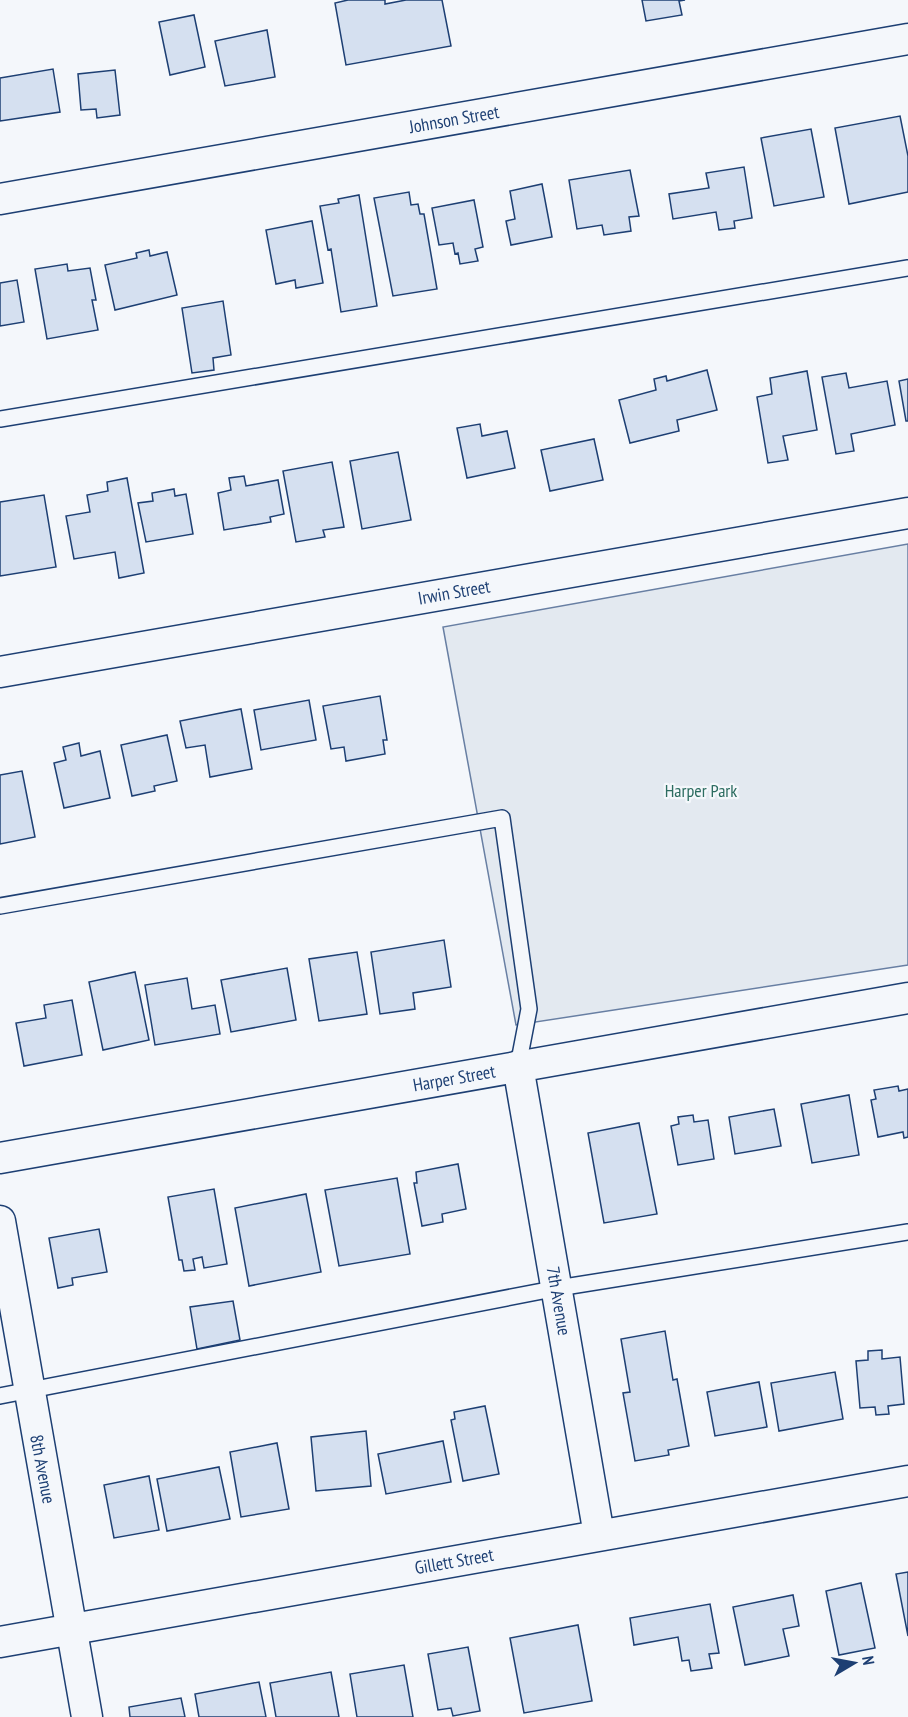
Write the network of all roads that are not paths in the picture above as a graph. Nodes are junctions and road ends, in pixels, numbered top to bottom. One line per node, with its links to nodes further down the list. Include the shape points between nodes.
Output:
1 (908, 39): 2 (street, Johnson Street)
2 (0, 199)
3 (908, 268): 4 (lane)
4 (0, 419)
5 (908, 513): 6 (street, Irwin Street)
6 (0, 672)
7 (0, 906): 9 (lane, via 502,818 529,1009)
8 (908, 998): 9 (street, Harper Street)
9 (518, 1066): 10 (street, Harper Street); 13 (street, 7th Avenue)
10 (0, 1158)
11 (0, 1221): 14 (street, 8th Avenue)
12 (908, 1232): 13 (lane)
13 (558, 1288): 14 (lane); 16 (street, 7th Avenue)
14 (14, 1394): 17 (street, 8th Avenue)
15 (908, 1481): 16 (street, Gillett Street)
16 (599, 1535): 17 (street, Gillett Street)
17 (73, 1629): 18 (street, Gillett Street); 19 (street, 8th Avenue)
18 (0, 1642)
19 (87, 1717)

